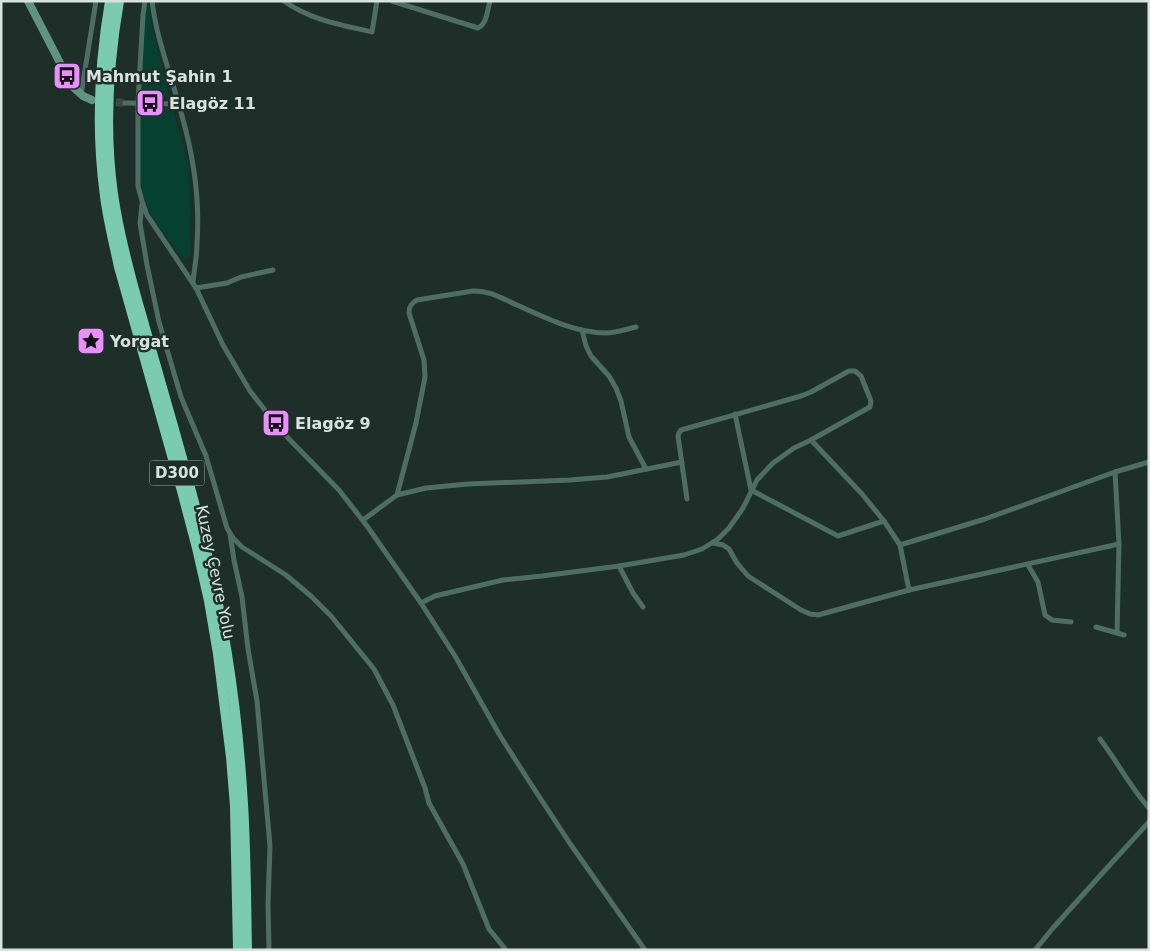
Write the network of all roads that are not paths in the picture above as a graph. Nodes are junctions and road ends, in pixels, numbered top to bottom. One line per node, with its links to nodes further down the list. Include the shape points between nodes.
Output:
1 (28, 1): 12 (street, via 70,82)
2 (96, 1): 12 (street)
3 (110, 1): 49 (highway, Kuzey Çevre Yolu / D300, via 100,92 105,196 119,267 185,500 210,610 231,757)
4 (119, 1): 50 (highway, Kuzey Çevre Yolu / D300, via 108,102 113,195 128,266 191,489 217,600 233,697 243,796)
5 (145, 1): 15 (street)
6 (152, 1): 16 (street, via 161,49)
7 (284, 1): 8 (street, via 322,20 372,32)
8 (378, 1)
9 (392, 1): 11 (street)
10 (490, 1): 11 (street, via 484,24 478,28)
11 (406, 3)
12 (81, 95): 13 (street)
13 (92, 100)
14 (125, 103): 15 (street)
15 (138, 103): 16 (street); 17 (street, via 138,186)
16 (179, 104): 19 (street, via 194,168 197,201)
17 (142, 201): 19 (street, via 151,221); 33 (street, via 140,223 146,266 159,322 181,397 206,456)
18 (273, 270): 19 (street, via 227,283)
19 (194, 285): 31 (street, via 223,345 255,397)
20 (636, 328): 21 (street, via 606,334)
21 (582, 330): 26 (street, via 591,356 616,388 631,441); 29 (street, via 482,291 414,301 409,313 424,360 425,377)
22 (735, 414): 23 (street, via 811,392 849,371 858,372 870,399 870,407); 24 (street, via 681,430 678,436); 28 (street)
23 (811, 440): 28 (street, via 773,463); 32 (street)
24 (682, 462): 26 (street); 30 (street)
25 (1149, 462): 27 (street)
26 (646, 469): 29 (street, via 607,477 426,488)
27 (1115, 472): 35 (street); 36 (street, via 985,519)
28 (751, 490): 32 (street, via 838,536); 34 (street, via 738,516)
29 (397, 495): 31 (street)
30 (687, 499)
31 (363, 520): 40 (street)
32 (884, 521): 36 (street)
33 (230, 533): 51 (street, via 257,701 270,846); 52 (street, via 248,552 277,568 312,597 374,669 392,705 429,803 458,854 489,929)
34 (713, 543): 38 (street, via 691,554); 39 (street, via 729,549 748,576 810,614 822,614)
35 (1119, 544): 37 (street); 44 (street)
36 (900, 545): 39 (street)
37 (1028, 564): 39 (street); 42 (street, via 1038,582 1045,615 1052,620)
38 (619, 566): 40 (street, via 503,580 435,596); 41 (street)
39 (909, 590)
40 (421, 603): 53 (street, via 499,734)
41 (643, 607)
42 (1072, 622)
43 (1096, 627): 44 (street)
44 (1117, 633): 45 (street)
45 (1124, 635)
46 (1100, 738): 47 (street)
47 (1149, 808)
48 (1149, 822): 54 (street)
49 (238, 950)
50 (246, 950)
51 (269, 950)
52 (506, 950)
53 (645, 950)
54 (1035, 950)

